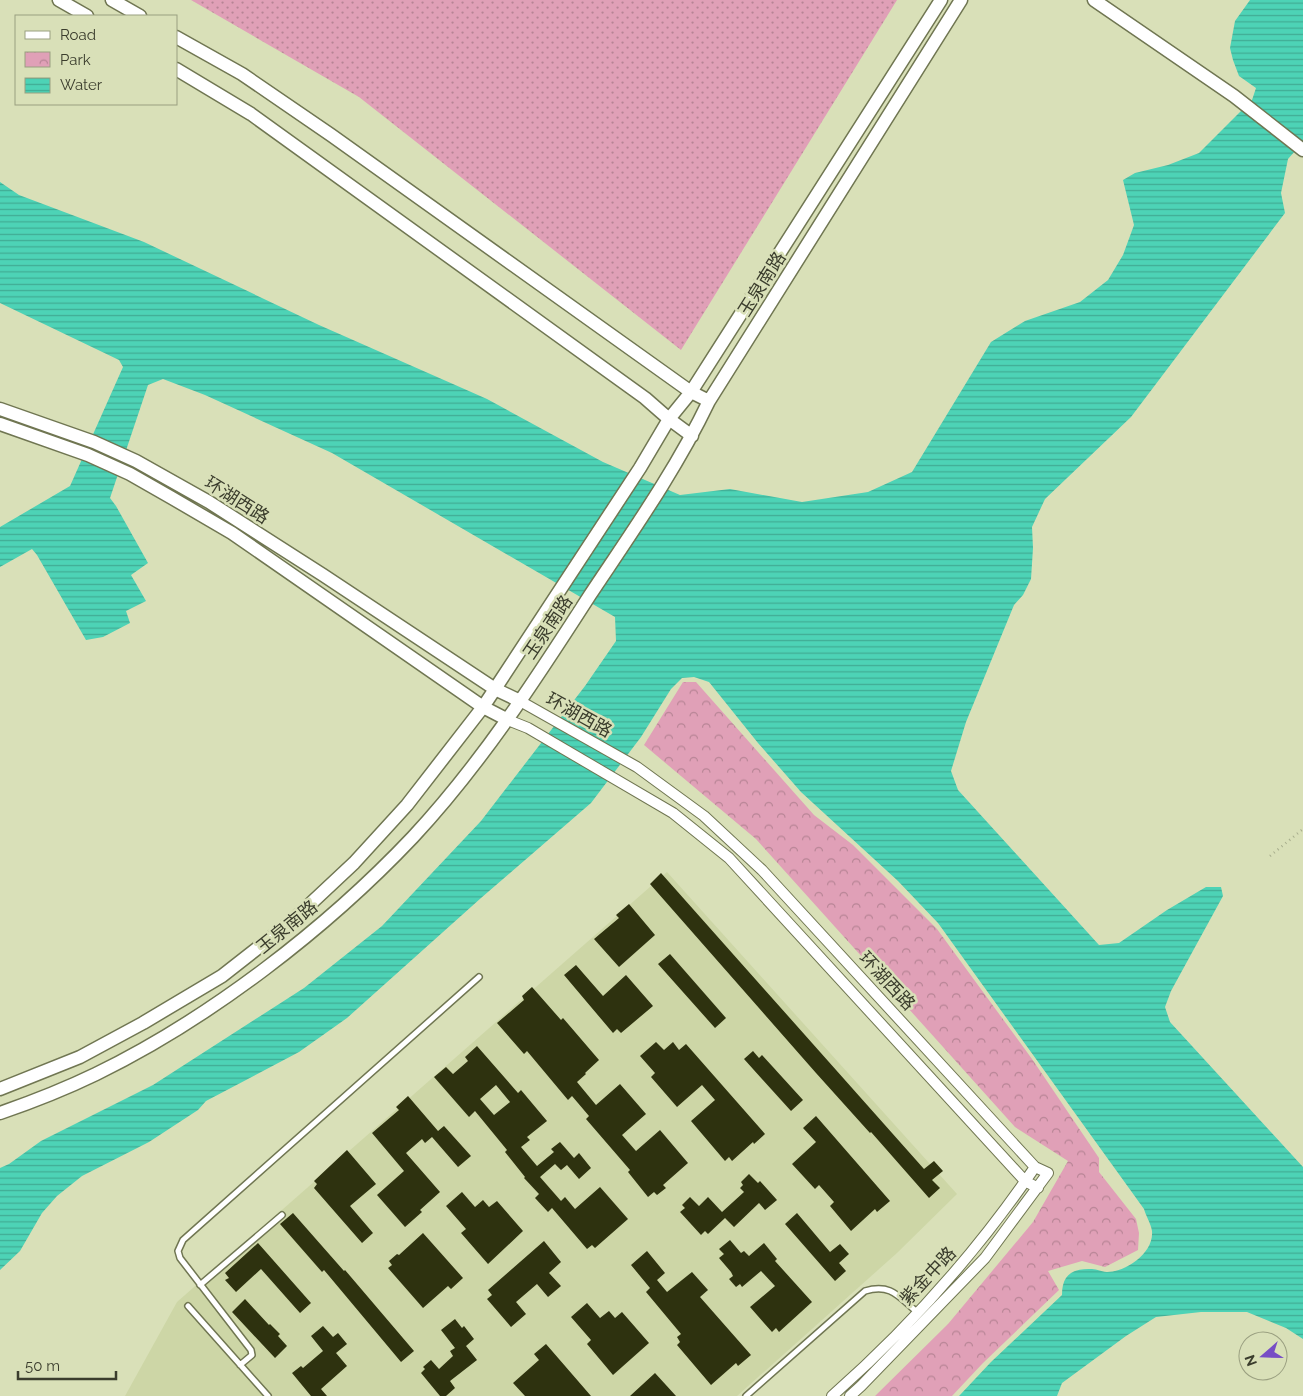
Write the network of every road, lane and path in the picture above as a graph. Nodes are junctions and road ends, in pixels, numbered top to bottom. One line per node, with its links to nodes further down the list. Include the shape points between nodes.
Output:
1 (59, 0): 6 (street)
2 (112, 0): 7 (street)
3 (941, 0): 11 (street, 玉泉南路)
4 (961, 0): 12 (street, 玉泉南路)
5 (1094, 0): 10 (street, via 1234,96)
6 (85, 15)
7 (138, 15)
8 (178, 38): 11 (street, via 242,74 324,130)
9 (178, 70): 14 (street, via 251,114 645,398)
10 (1303, 150)
11 (691, 392): 12 (street); 14 (street, 玉泉南路)
12 (709, 401): 16 (street, 玉泉南路)
13 (0, 408): 17 (street, 环湖西路, via 136,461 217,507 323,574)
14 (669, 420): 16 (street); 17 (street, 玉泉南路)
15 (0, 424): 19 (street, 环湖西路, via 88,455 130,474 232,533)
16 (692, 436): 18 (street, 玉泉南路)
17 (495, 689): 18 (street, 环湖西路); 19 (street, 玉泉南路)
18 (520, 701): 20 (street, 玉泉南路); 26 (street, 环湖西路, via 638,767 704,816 762,870)
19 (483, 707): 20 (street, 环湖西路); 24 (street, 玉泉南路, via 407,804 354,863 292,922 222,976 143,1023 80,1057)
20 (508, 720): 25 (street, 玉泉南路, via 413,836 305,937 227,996 158,1040 96,1074); 28 (street, 环湖西路, via 528,728 673,813 729,858)
21 (1303, 829): 22 (path)
22 (1270, 856)
23 (479, 978): 31 (lane, via 183,1240 178,1252 180,1258)
24 (0, 1089)
25 (0, 1114)
26 (1035, 1167): 27 (street, 环湖西路); 28 (street, 紫金中路)
27 (1048, 1173): 29 (street, 紫金中路)
28 (1025, 1181): 29 (street, 环湖西路); 33 (street, 紫金中路, via 979,1245)
29 (1038, 1188): 38 (street, 紫金中路, via 985,1258)
30 (282, 1215): 31 (lane)
31 (200, 1284): 34 (lane, via 251,1350 252,1355)
32 (188, 1306): 34 (lane)
33 (917, 1312): 36 (lane, via 889,1289 876,1287 865,1291); 37 (street, 紫金中路)
34 (240, 1365): 35 (lane)
35 (268, 1396)
36 (746, 1396)
37 (832, 1396)
38 (850, 1396)

